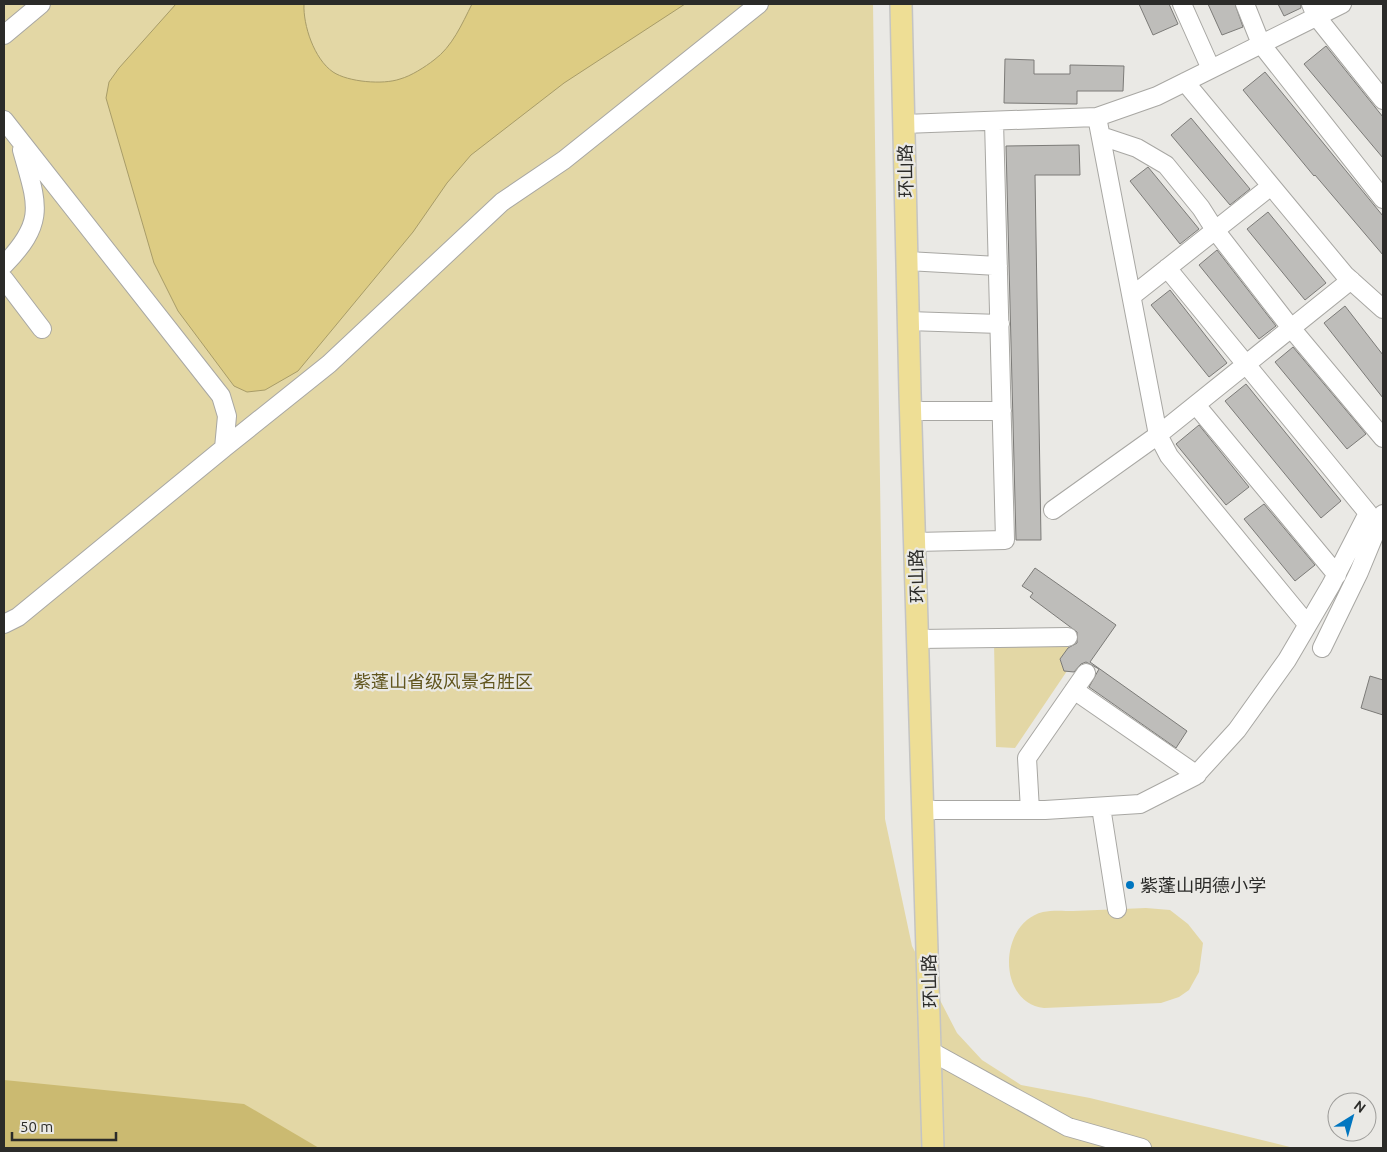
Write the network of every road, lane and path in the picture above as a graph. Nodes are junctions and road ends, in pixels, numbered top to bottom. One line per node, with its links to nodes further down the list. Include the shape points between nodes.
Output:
1 (41, 4): 8 (street)
2 (759, 4): 40 (street, via 564,160 502,202 329,364)
3 (901, 4): 16 (main road, 环山路)
4 (1182, 4): 10 (street)
5 (1245, 4): 9 (street)
6 (1342, 4): 7 (street)
7 (1314, 10): 9 (street); 12 (street)
8 (4, 35)
9 (1261, 44): 10 (street); 20 (street)
10 (1211, 69): 11 (street)
11 (1185, 82): 13 (street, via 1157,96); 19 (street)
12 (1383, 100)
13 (1097, 117): 15 (street); 17 (street)
14 (4, 120): 18 (street)
15 (994, 121): 16 (street); 24 (street)
16 (904, 124): 22 (main road, 环山路)
17 (1101, 136): 21 (street, via 1137,148 1166,166); 28 (street)
18 (19, 140): 23 (street, via 36,208 25,242); 40 (street, via 222,396 227,416)
19 (1271, 186): 21 (street); 27 (street)
20 (1383, 199)
21 (1215, 230): 25 (street); 32 (street)
22 (907, 261): 24 (street); 30 (main road, 环山路)
23 (4, 265)
24 (998, 266): 31 (street)
25 (1167, 268): 28 (street); 34 (street)
26 (4, 279): 33 (street)
27 (1351, 280): 29 (street); 32 (street)
28 (1132, 296): 38 (street)
29 (1383, 309)
30 (908, 321): 31 (street); 36 (main road, 环山路)
31 (1000, 324): 37 (street)
32 (1291, 328): 34 (street); 39 (street)
33 (42, 329)
34 (1245, 365): 35 (street); 44 (street, via 1368,513)
35 (1196, 404): 38 (street); 44 (street)
36 (910, 411): 37 (street); 43 (main road, 环山路)
37 (1002, 411): 43 (street, via 1005,540)
38 (1158, 435): 41 (street); 46 (street, via 1169,456)
39 (1383, 438)
40 (224, 448): 45 (street, via 18,617)
41 (1053, 510)
42 (1383, 514): 49 (street)
43 (915, 542): 48 (main road, 环山路)
44 (1336, 575): 46 (street)
45 (4, 624)
46 (1307, 624): 52 (street, via 1237,730)
47 (1068, 637): 48 (street)
48 (918, 639): 54 (main road, 环山路)
49 (1322, 648)
50 (1086, 673): 51 (street)
51 (1074, 690): 52 (street); 55 (street, via 1027,758)
52 (1197, 775): 53 (street, via 1140,804)
53 (1101, 806): 55 (street); 56 (street)
54 (924, 810): 55 (street); 57 (main road, 环山路)
55 (1030, 810)
56 (1117, 909)
57 (932, 1052): 58 (main road, 环山路); 59 (street, via 1068,1127)
58 (933, 1148)
59 (1142, 1148)

